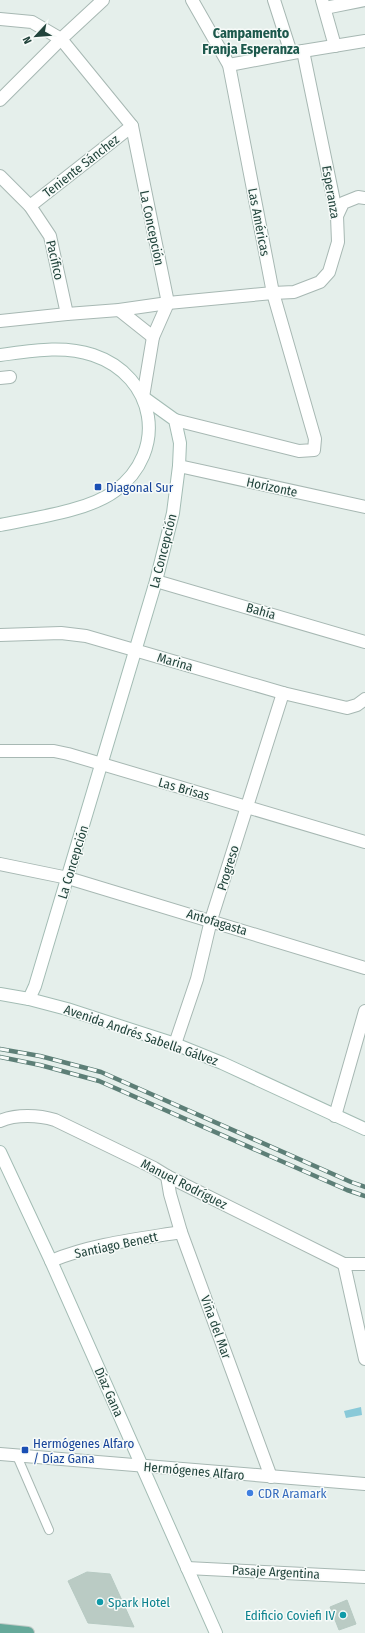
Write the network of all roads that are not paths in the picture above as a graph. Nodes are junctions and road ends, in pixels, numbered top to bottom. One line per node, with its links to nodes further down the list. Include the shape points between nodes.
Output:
1 (103, 0): 7 (street)
2 (192, 0): 11 (street, Las Américas)
3 (274, 0): 10 (street, Esperanza)
4 (365, 0): 5 (street)
5 (323, 4): 9 (street)
6 (0, 19): 7 (street, La Concepción, via 32,22)
7 (60, 39): 12 (street); 13 (street, La Concepción)
8 (365, 41): 9 (street)
9 (336, 46): 10 (street)
10 (297, 52): 11 (street); 17 (street, Esperanza)
11 (229, 65): 18 (street, Las Américas)
12 (0, 100)
13 (132, 126): 16 (street, Teniente Sánchez); 19 (street, La Concepción)
14 (0, 176): 16 (street, Pacífico)
15 (365, 198): 17 (street, via 358,197 343,203)
16 (30, 206): 21 (street, Pacífico, via 50,236)
17 (337, 216): 18 (street, Esperanza, via 338,242 329,272 320,282 294,292)
18 (273, 293): 19 (street, Esperanza); 26 (street, Las Américas, via 315,439 314,450 299,451)
19 (168, 303): 20 (street, Esperanza); 23 (street)
20 (119, 310): 21 (street, Esperanza); 23 (street)
21 (67, 314): 22 (street, Esperanza)
22 (0, 321)
23 (153, 337): 25 (street)
24 (0, 355): 25 (street, via 58,349 88,353 111,362 126,373)
25 (143, 397): 26 (street); 29 (street, via 149,434 146,448 132,474 119,488 92,503)
26 (175, 420): 27 (street, La Concepción, via 180,443)
27 (179, 466): 28 (street, Horizonte); 30 (street, La Concepción, via 173,513)
28 (365, 507)
29 (0, 526)
30 (156, 581): 32 (street, Bahía); 33 (street, La Concepción)
31 (0, 635): 33 (street, Marina, via 73,634)
32 (365, 642)
33 (136, 650): 34 (street, Marina); 37 (street, La Concepción)
34 (283, 693): 35 (street, Marina, via 347,708); 38 (street, Progreso)
35 (365, 699)
36 (0, 751): 37 (street, Las Brisas, via 54,751)
37 (102, 764): 38 (street, Las Brisas); 41 (street, La Concepción)
38 (246, 807): 39 (street, Las Brisas); 42 (street, Progreso)
39 (365, 842)
40 (0, 864): 41 (street, Antofagasta)
41 (68, 878): 42 (street, Antofagasta); 45 (street, La Concepción)
42 (211, 920): 43 (street, Antofagasta); 47 (street, Progreso, via 197,979)
43 (365, 968)
44 (1, 997): 45 (street, Avenida Andrés Sabella Gálvez)
45 (29, 999): 47 (street, Avenida Andrés Sabella Gálvez)
46 (365, 1011): 48 (street)
47 (175, 1044): 48 (street, Avenida Andrés Sabella Gálvez)
48 (335, 1116): 50 (street, Avenida Andrés Sabella Gálvez)
49 (0, 1121): 52 (street, Manuel Rodríguez, via 7,1118 42,1116 55,1120)
50 (365, 1129)
51 (0, 1152): 54 (street, Díaz Gana)
52 (167, 1176): 53 (street, Viña del Mar); 55 (street, Manuel Rodríguez)
53 (182, 1232): 54 (street, Santiago Benett, via 90,1248); 61 (street, Viña del Mar)
54 (51, 1261): 60 (street, Díaz Gana)
55 (344, 1264): 56 (street, Manuel Rodríguez); 57 (street)
56 (365, 1264)
57 (365, 1359)
58 (0, 1454): 59 (street, Hermógenes Alfaro)
59 (17, 1456): 60 (street, Hermógenes Alfaro); 63 (lane)
60 (142, 1467): 61 (street, Hermógenes Alfaro); 64 (street, Díaz Gana)
61 (271, 1477): 62 (street, Hermógenes Alfaro)
62 (365, 1484)
63 (49, 1530)
64 (187, 1568): 65 (street, Pasaje Argentina); 68 (street, Díaz Gana)
65 (365, 1577)
66 (0, 1630): 67 (main road)
67 (28, 1633)
68 (216, 1633)

